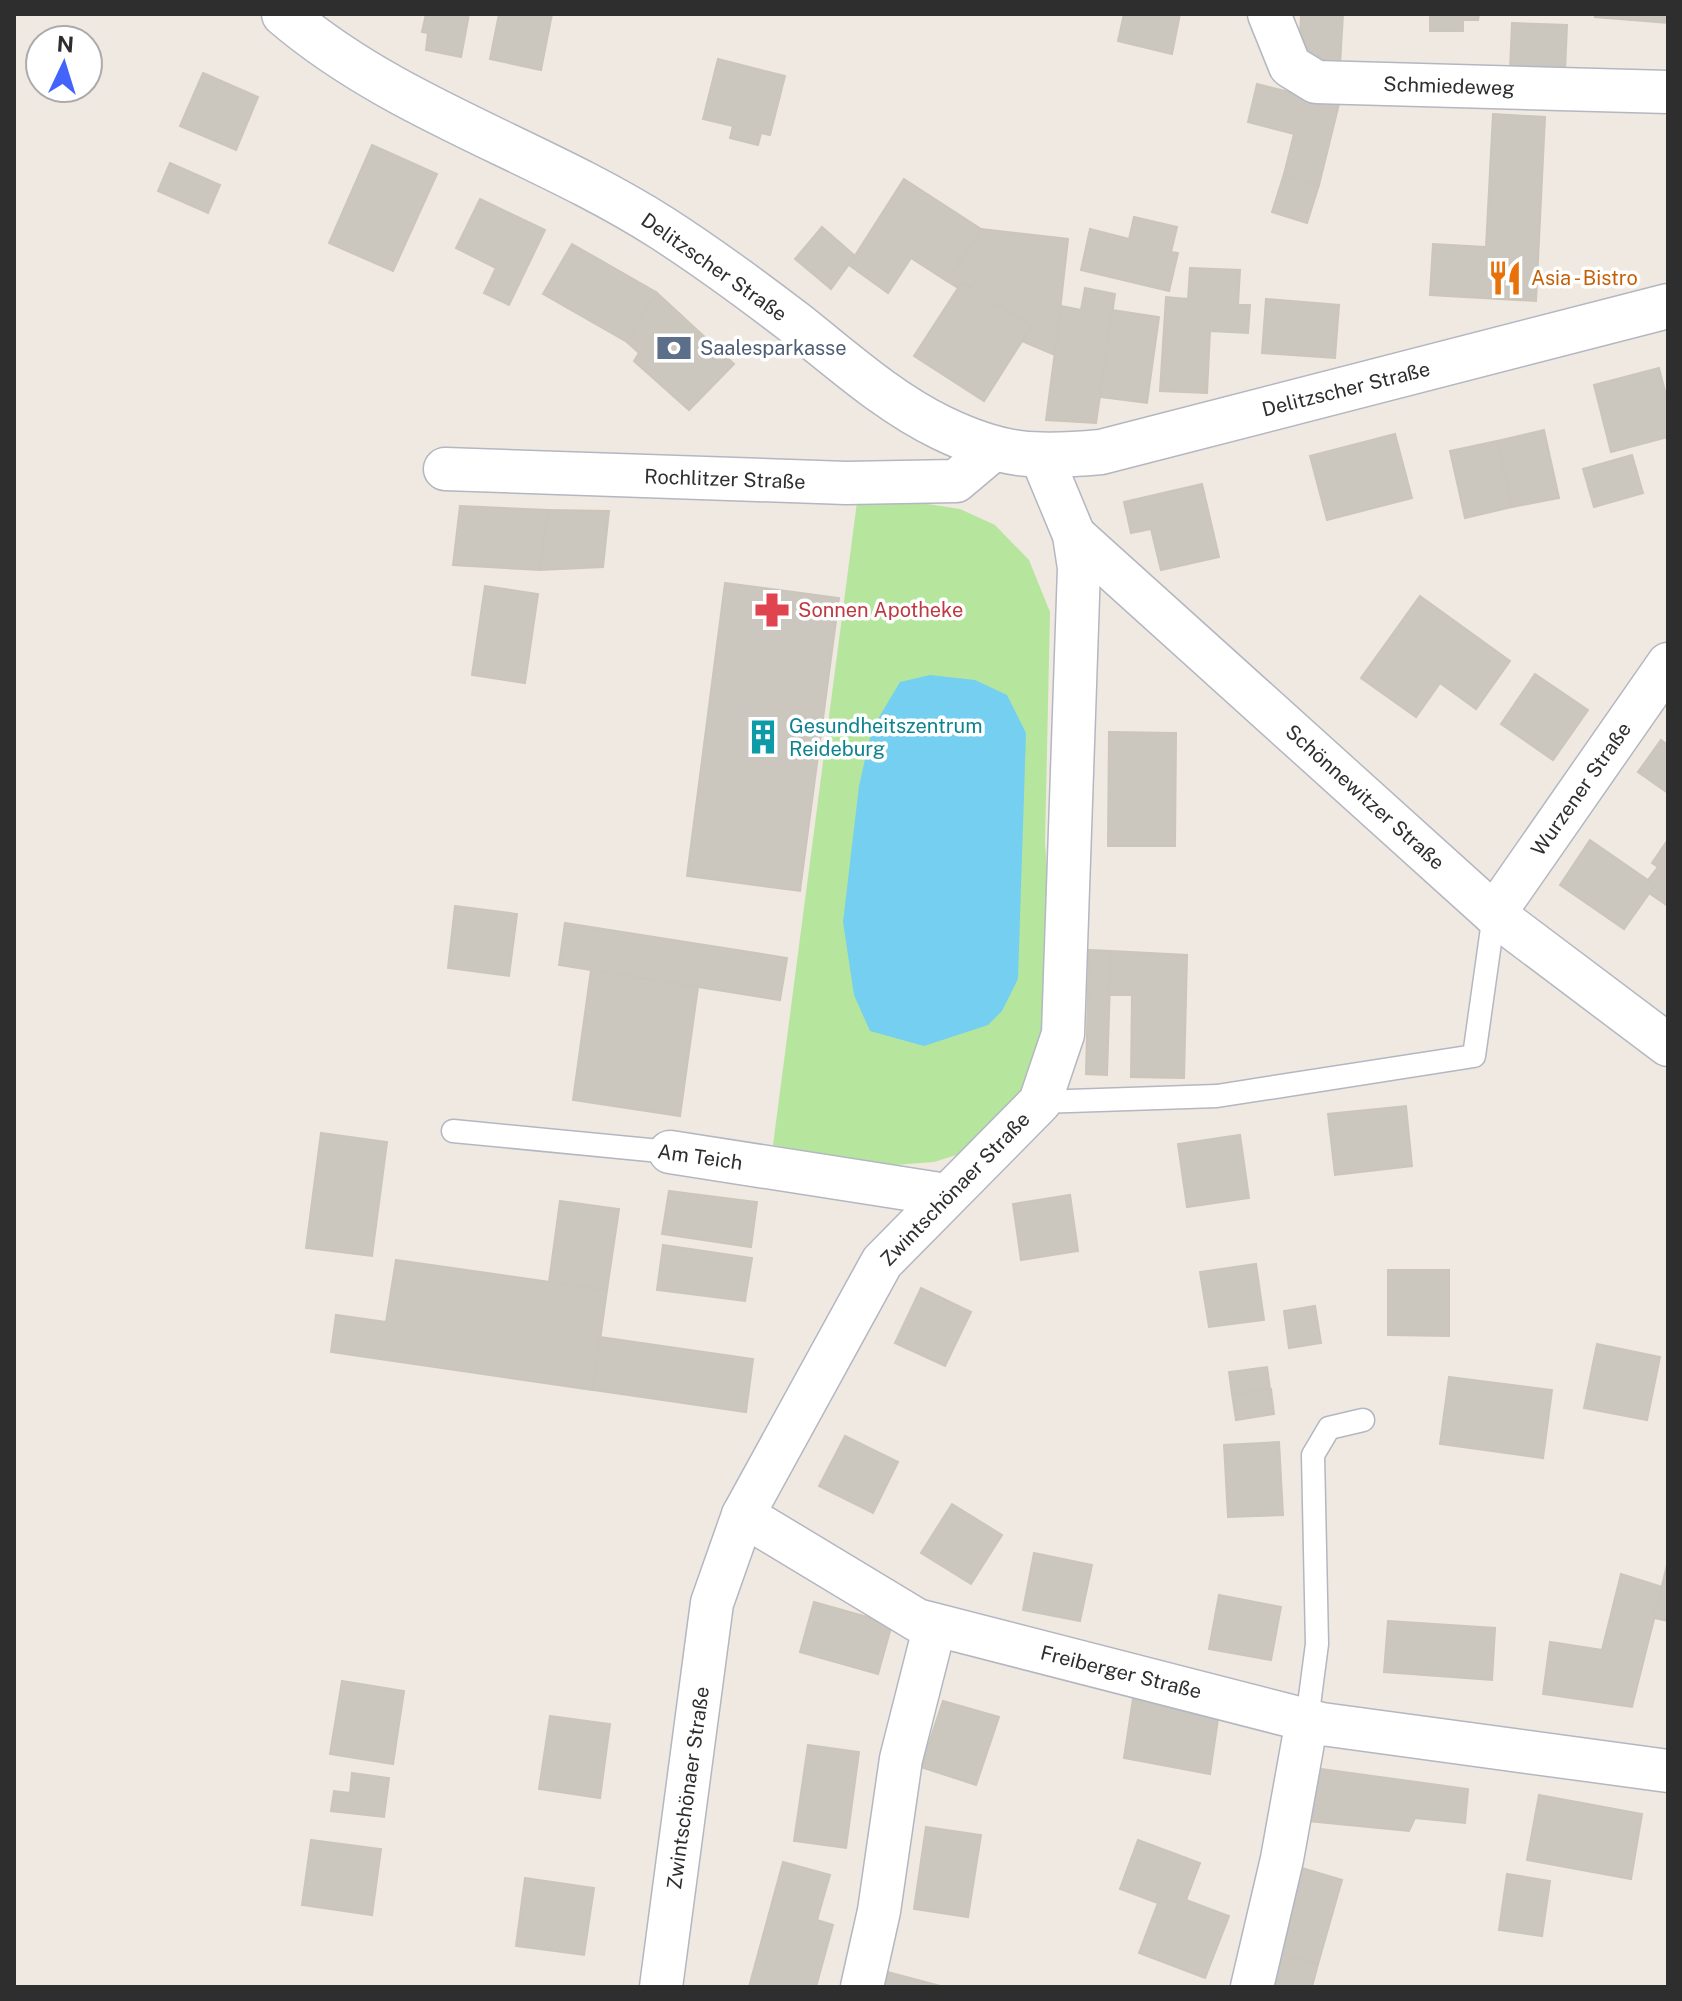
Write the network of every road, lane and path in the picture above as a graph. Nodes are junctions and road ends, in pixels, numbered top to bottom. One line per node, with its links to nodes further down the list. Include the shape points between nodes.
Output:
1 (284, 14): 5 (main road, Delitzscher Straße, via 320,45 360,68 662,228 879,390 941,428)
2 (1269, 14): 3 (street, Schmiedeweg, via 1290,66 1316,82)
3 (1668, 92)
4 (1668, 306): 6 (main road, Delitzscher Straße, via 1101,452)
5 (994, 449): 6 (main road, Delitzscher Straße); 7 (street, Rochlitzer Straße, via 956,481 846,483)
6 (1042, 458): 8 (street, Zwintschönaer Straße)
7 (445, 469)
8 (1074, 535): 10 (street, Schönnewitzer Straße); 12 (street, Zwintschönaer Straße, via 1079,568 1063,1034)
9 (1668, 664): 10 (street, Wurzener Straße)
10 (1494, 914): 11 (street, Schönnewitzer Straße); 12 (lane, via 1474,1056 1217,1096)
11 (1668, 1045)
12 (1040, 1102): 15 (street, Zwintschönaer Straße)
13 (453, 1131): 14 (lane, Am Teich)
14 (670, 1152): 15 (street, Am Teich)
15 (946, 1195): 17 (street, Zwintschönaer Straße, via 882,1262)
16 (1363, 1420): 19 (lane, via 1329,1428 1313,1455 1317,1644)
17 (743, 1515): 18 (street, Freiberger Straße, via 917,1620); 21 (street, Zwintschönaer Straße, via 712,1603)
18 (935, 1625): 19 (street, Freiberger Straße); 22 (street, via 901,1759)
19 (1307, 1720): 20 (street, Freiberger Straße); 23 (street)
20 (1668, 1771)
21 (661, 1987)
22 (862, 1987)
23 (1252, 1987)

